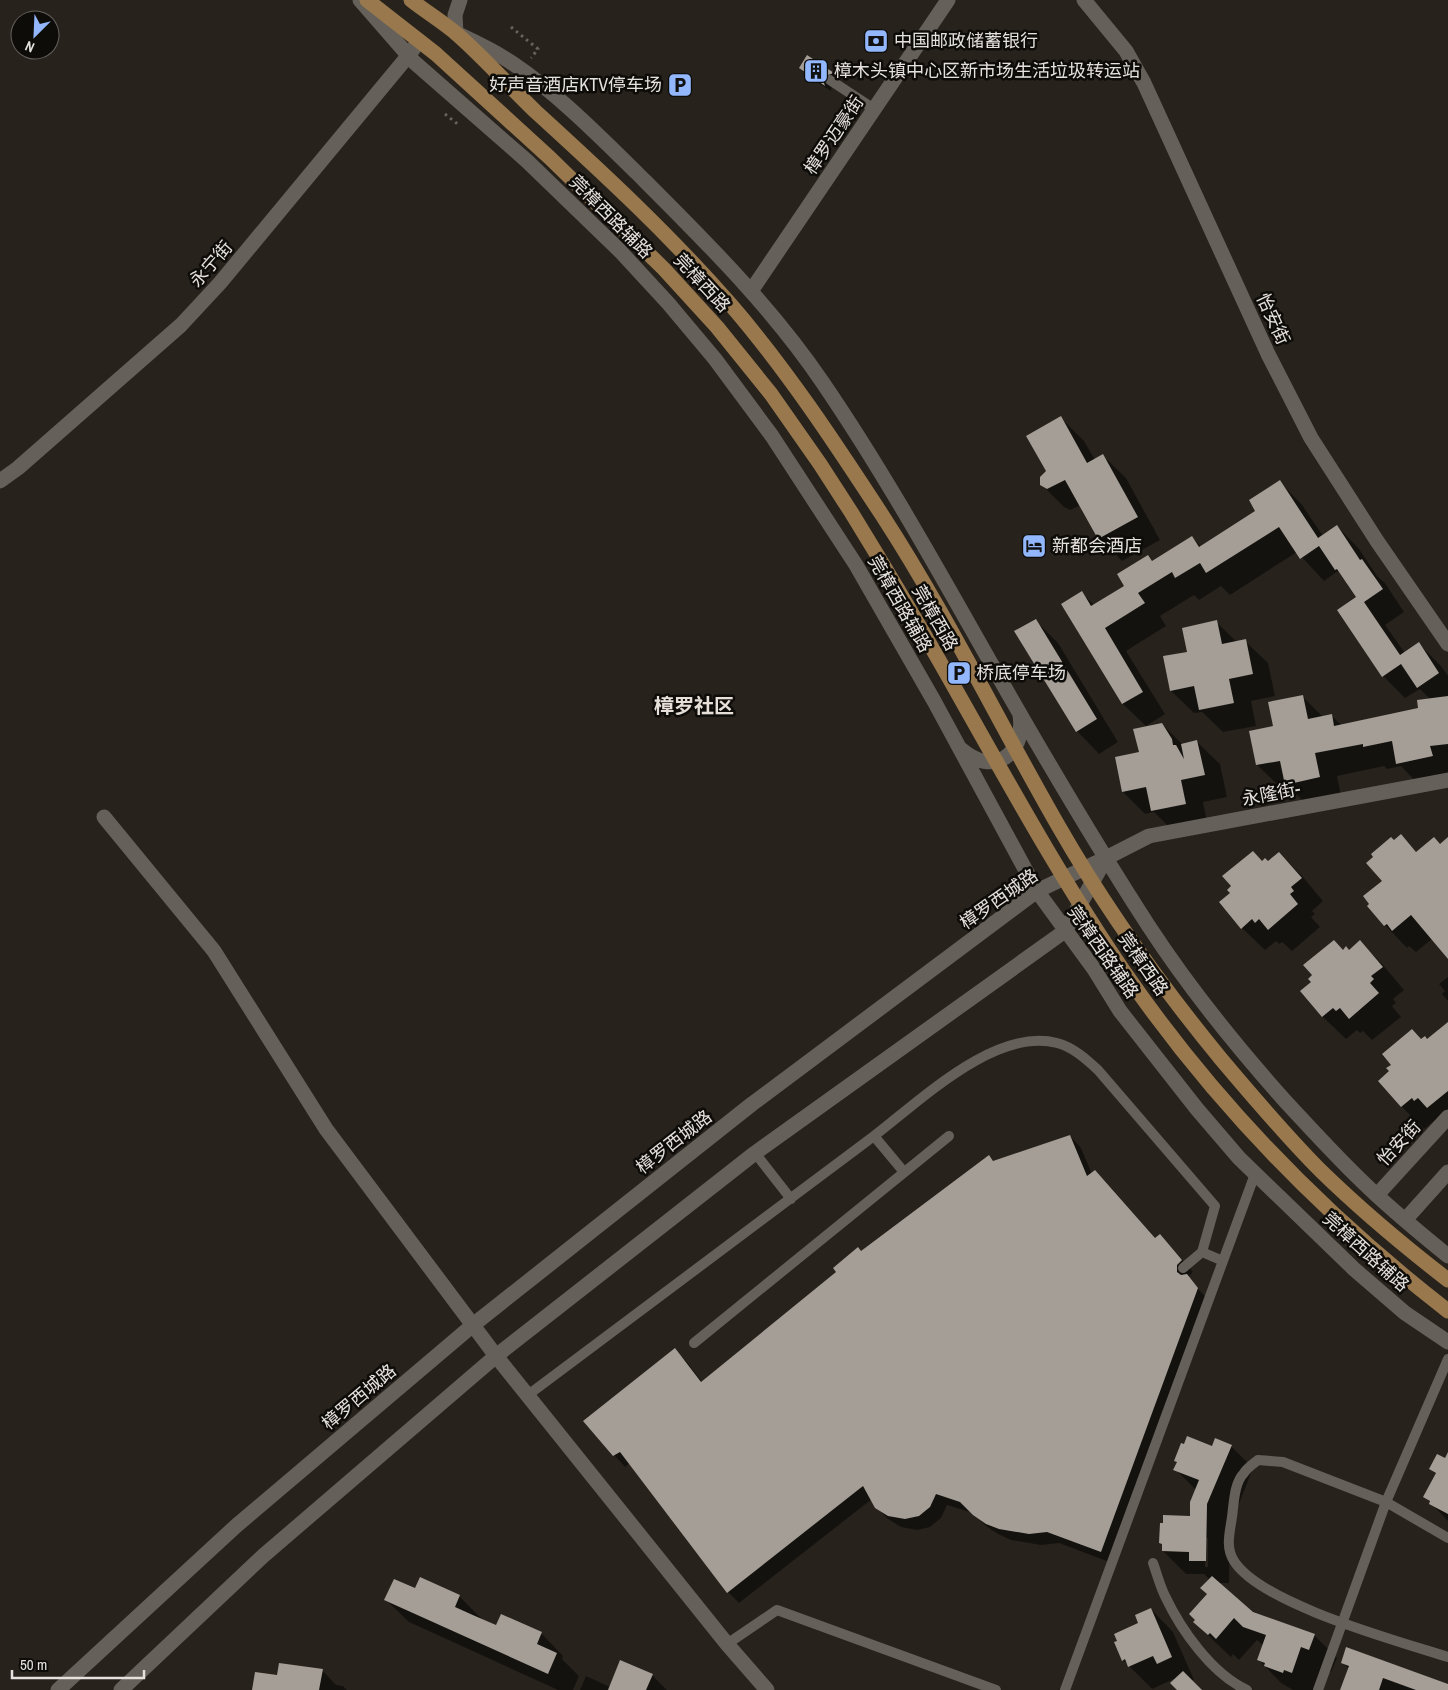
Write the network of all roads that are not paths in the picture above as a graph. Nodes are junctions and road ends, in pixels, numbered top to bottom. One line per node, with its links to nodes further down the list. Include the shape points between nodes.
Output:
1 (360, 0): 9 (main road, 莞樟西路辅路)
2 (367, 0): 8 (main road, 莞樟西路)
3 (411, 0): 7 (main road, 莞樟西路)
4 (460, 0): 7 (main road, via 455,15)
5 (948, 0): 11 (main road, 樟罗迈豪街)
6 (1084, 0): 14 (main road, 怡安街, via 1126,51 1144,83 1268,354 1311,438)
7 (456, 33): 12 (main road, via 512,63 560,100 691,227); 36 (main road, 莞樟西路, via 678,246 733,308 787,377 885,519 1060,829 1160,982 1274,1121 1319,1169)
8 (419, 41): 9 (main road, 永宁街); 37 (main road, 莞樟西路, via 603,208 717,326 770,394 851,512 1061,873 1162,1023 1292,1176 1369,1247)
9 (408, 56): 13 (main road, 永宁街, via 220,284 181,325); 16 (main road, 莞樟西路辅路, via 527,161 620,251 715,359 772,436 836,534)
10 (830, 80): 11 (lane)
11 (874, 109): 12 (main road, 樟罗迈豪街)
12 (751, 292): 15 (main road, via 822,382 886,483 958,613)
13 (0, 481)
14 (1448, 644)
15 (1019, 711): 16 (main road, via 1020,737 1014,751 1004,758 979,761); 19 (main road)
16 (958, 746): 20 (main road, 莞樟西路辅路)
17 (1448, 780): 19 (main road, 永隆街-, via 1149,836)
18 (104, 817): 38 (main road, via 214,952 326,1129)
19 (1106, 858): 20 (main road, 樟罗西城路); 21 (main road); 29 (main road, via 1150,928 1232,1040 1321,1140)
20 (1037, 891): 21 (main road, 莞樟西路辅路); 38 (main road, 樟罗西城路, via 752,1104)
21 (1065, 930): 25 (main road); 28 (main road, 莞樟西路辅路, via 1120,1011 1197,1109)
22 (1448, 1117): 29 (main road, 怡安街)
23 (874, 1136): 26 (lane); 30 (lane); 32 (lane, via 948,1078 995,1050 1038,1040 1058,1043 1079,1054 1098,1070 1215,1206)
24 (949, 1136): 26 (lane)
25 (755, 1153): 30 (lane); 41 (main road)
26 (904, 1172): 40 (lane)
27 (1448, 1172): 31 (main road)
28 (1255, 1174): 34 (lane); 39 (main road, 莞樟西路辅路, via 1354,1269 1405,1312)
29 (1377, 1195): 31 (main road)
30 (791, 1199): 43 (lane)
31 (1405, 1220): 33 (main road)
32 (1202, 1252): 34 (lane); 35 (lane)
33 (1448, 1256)
34 (1223, 1260): 54 (lane)
35 (1182, 1268)
36 (1448, 1280)
37 (1448, 1311)
38 (473, 1325): 41 (main road); 50 (main road, 樟罗西城路, via 236,1526)
39 (1448, 1342)
40 (694, 1343)
41 (496, 1356): 43 (main road); 51 (main road, via 263,1556)
42 (1448, 1359): 44 (lane)
43 (528, 1395): 48 (main road)
44 (1386, 1502): 45 (lane); 47 (lane); 47 (lane, via 1283,1462 1258,1460 1242,1474 1236,1492 1228,1547 1234,1561 1253,1581 1279,1596)
45 (1448, 1538)
46 (1153, 1563): 55 (lane, via 1164,1595 1185,1631 1209,1662)
47 (1342, 1623): 49 (lane); 56 (lane)
48 (728, 1644): 52 (main road); 53 (lane, via 777,1610)
49 (1448, 1657)
50 (58, 1690)
51 (120, 1690)
52 (767, 1690)
53 (996, 1690)
54 (1065, 1690)
55 (1247, 1690)
56 (1318, 1690)

